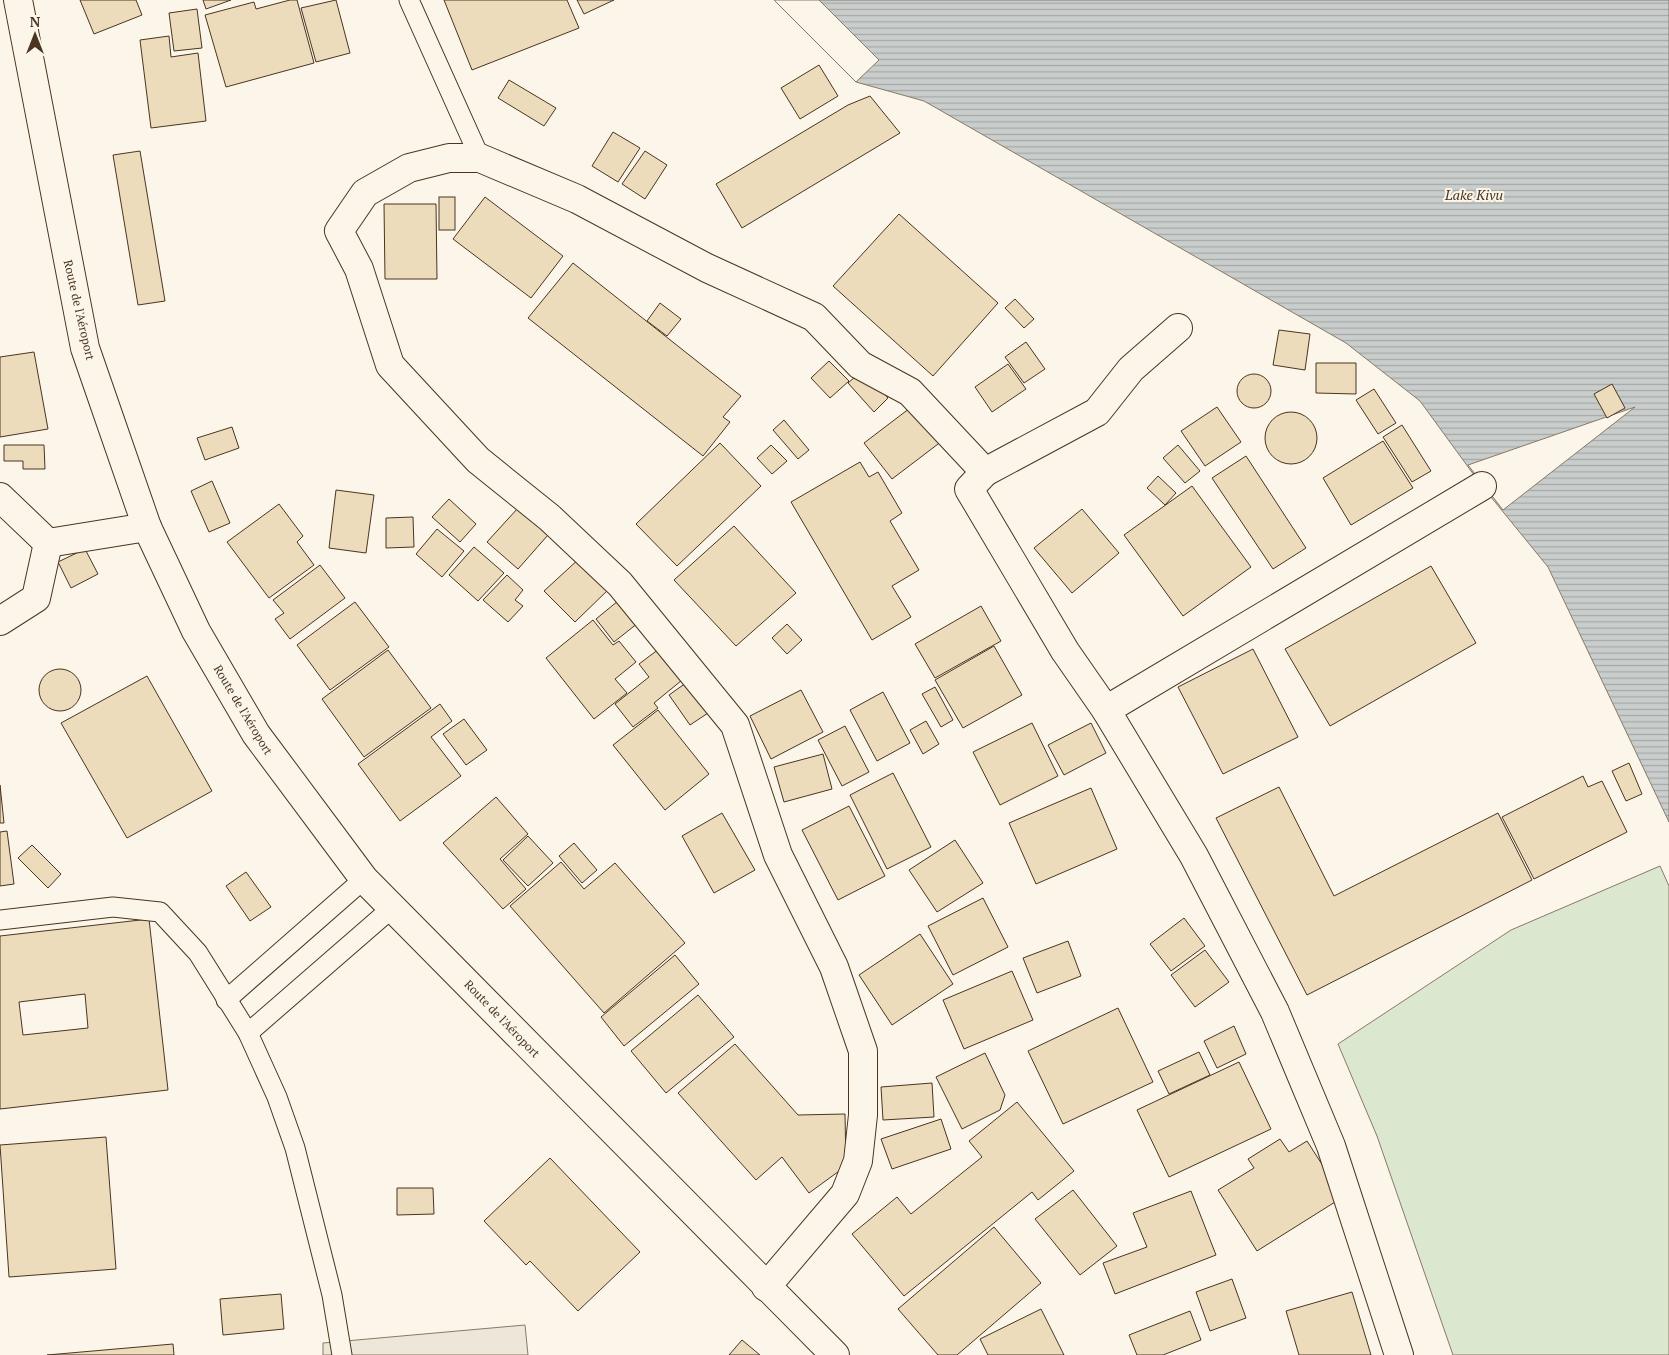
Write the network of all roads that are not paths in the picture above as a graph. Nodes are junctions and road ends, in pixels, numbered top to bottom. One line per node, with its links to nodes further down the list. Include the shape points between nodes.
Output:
1 (18, 0): 8 (main road, Route de l'Aéroport, via 85,348)
2 (409, 0): 3 (lane)
3 (480, 158): 5 (main road, via 577,200 707,268 814,317 860,365 910,392); 17 (main road, via 449,158 409,168 366,193 339,231 358,269 390,365 478,460 550,518 620,584 735,725 778,855 834,967 863,1051 863,1114 858,1161 845,1194)
4 (1178, 328): 5 (main road, via 1131,369 1098,412)
5 (985, 472): 11 (main road, via 969,489 1065,651)
6 (1482, 486): 11 (main road)
7 (0, 497): 9 (main road)
8 (147, 527): 9 (main road); 12 (main road, Route de l'Aéroport, via 196,631 256,734)
9 (48, 543): 10 (main road, via 36,598)
10 (0, 621)
11 (1106, 710): 20 (main road, via 1194,856 1275,1012 1331,1146)
12 (364, 879): 13 (main road, Route de l'Aéroport); 15 (lane)
13 (392, 908): 16 (lane); 17 (main road, Route de l'Aéroport)
14 (0, 920): 15 (lane, via 113,907 160,912 198,953)
15 (226, 1000): 16 (lane)
16 (248, 1033): 18 (lane, via 277,1097 295,1148 332,1295)
17 (766, 1287): 19 (main road, Route de l'Aéroport)
18 (342, 1355)
19 (835, 1355)
20 (1399, 1355)

